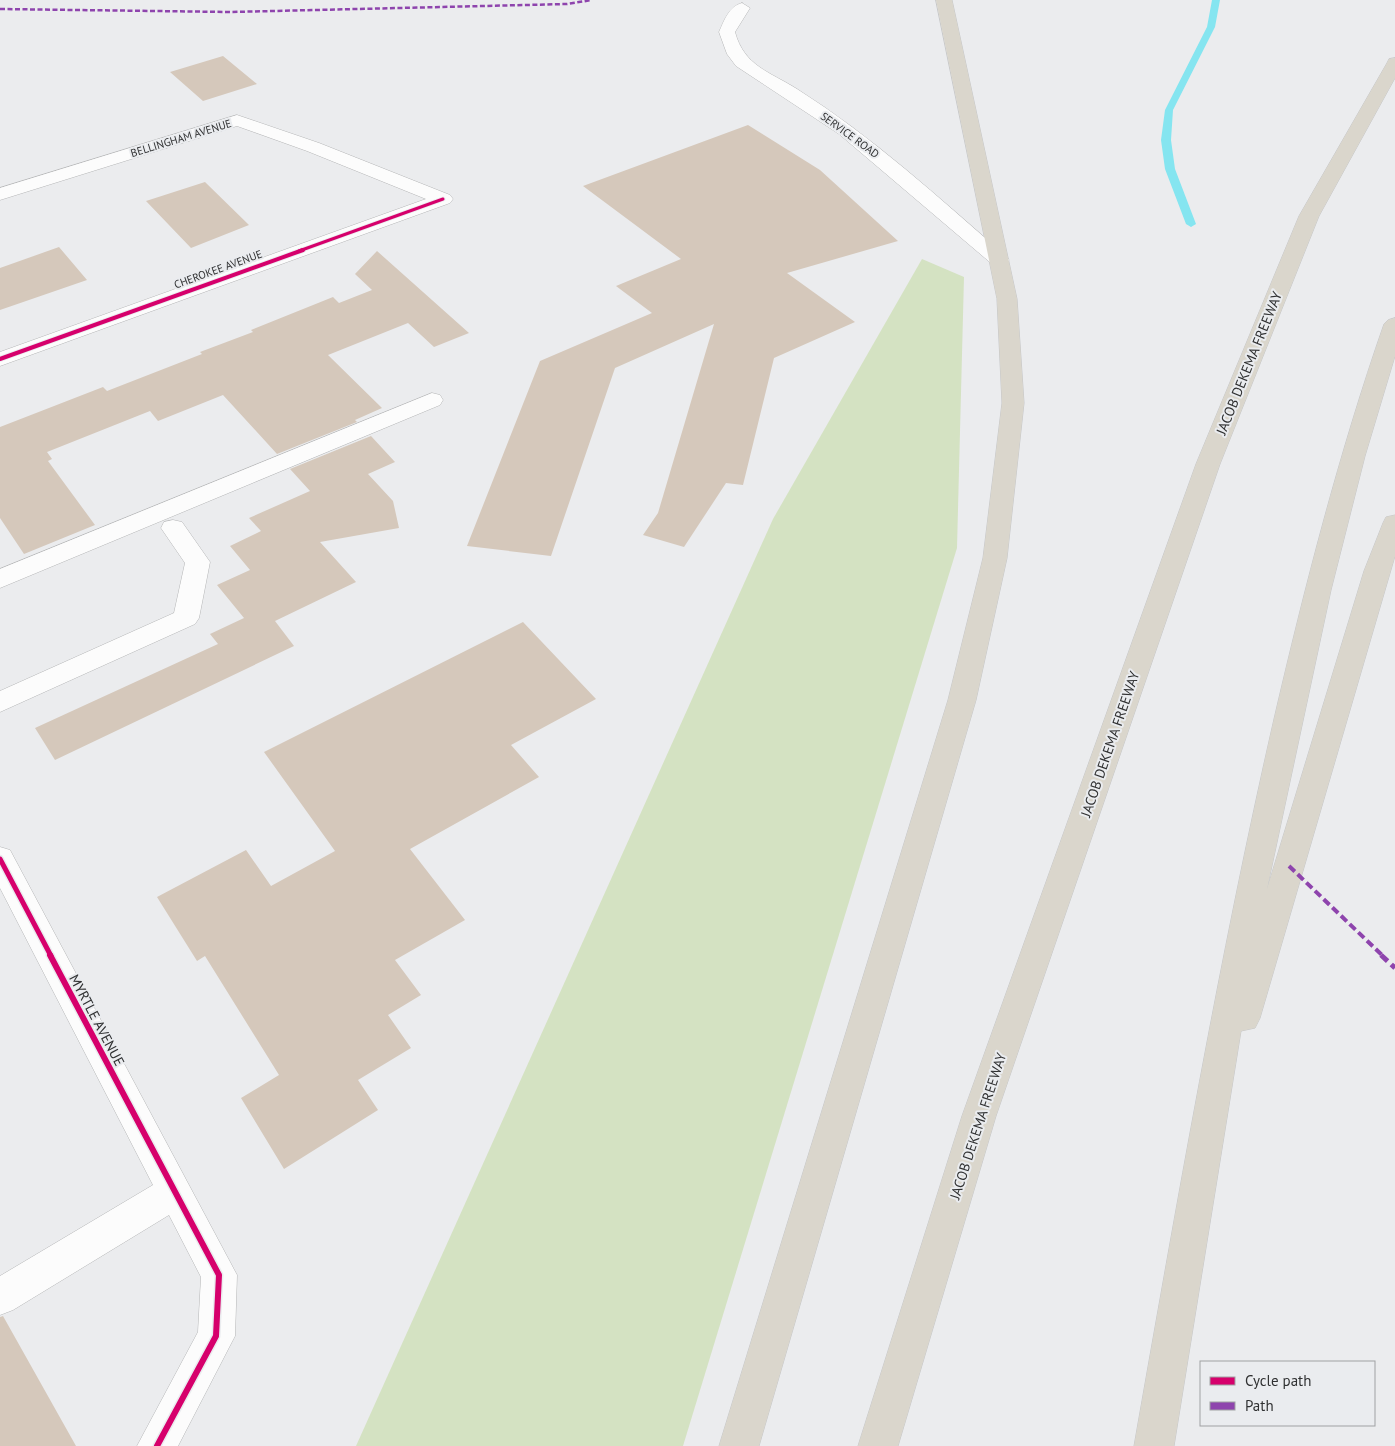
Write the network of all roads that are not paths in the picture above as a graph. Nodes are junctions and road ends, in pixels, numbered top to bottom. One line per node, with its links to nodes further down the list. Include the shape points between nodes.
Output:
1 (944, 0): 6 (highway)
2 (742, 8): 6 (street, SERVICE ROAD, via 727,32 732,52 742,64 790,92 864,144)
3 (1395, 63): 20 (highway, JACOB DEKEMA FREEWAY, via 1309,216 1208,464 979,1116)
4 (0, 194): 5 (street, BELLINGHAM AVENUE, via 237,120)
5 (443, 199): 8 (street, CHEROKEE AVENUE)
6 (999, 260): 19 (highway, via 1007,299 1013,403 995,558 962,700)
7 (1395, 324): 15 (highway, via 1379,369 1322,573 1272,788)
8 (0, 359)
9 (432, 400): 12 (street)
10 (1395, 523): 15 (highway, via 1377,570)
11 (173, 528): 13 (street, via 198,562 186,618)
12 (0, 579)
13 (0, 702)
14 (1, 865): 16 (street, MYRTLE AVENUE)
15 (1201, 1160): 21 (highway)
16 (174, 1192): 17 (street); 18 (street, MYRTLE AVENUE, via 219,1275 216,1336)
17 (0, 1298)
18 (157, 1446)
19 (739, 1446)
20 (878, 1446)
21 (1154, 1446)

